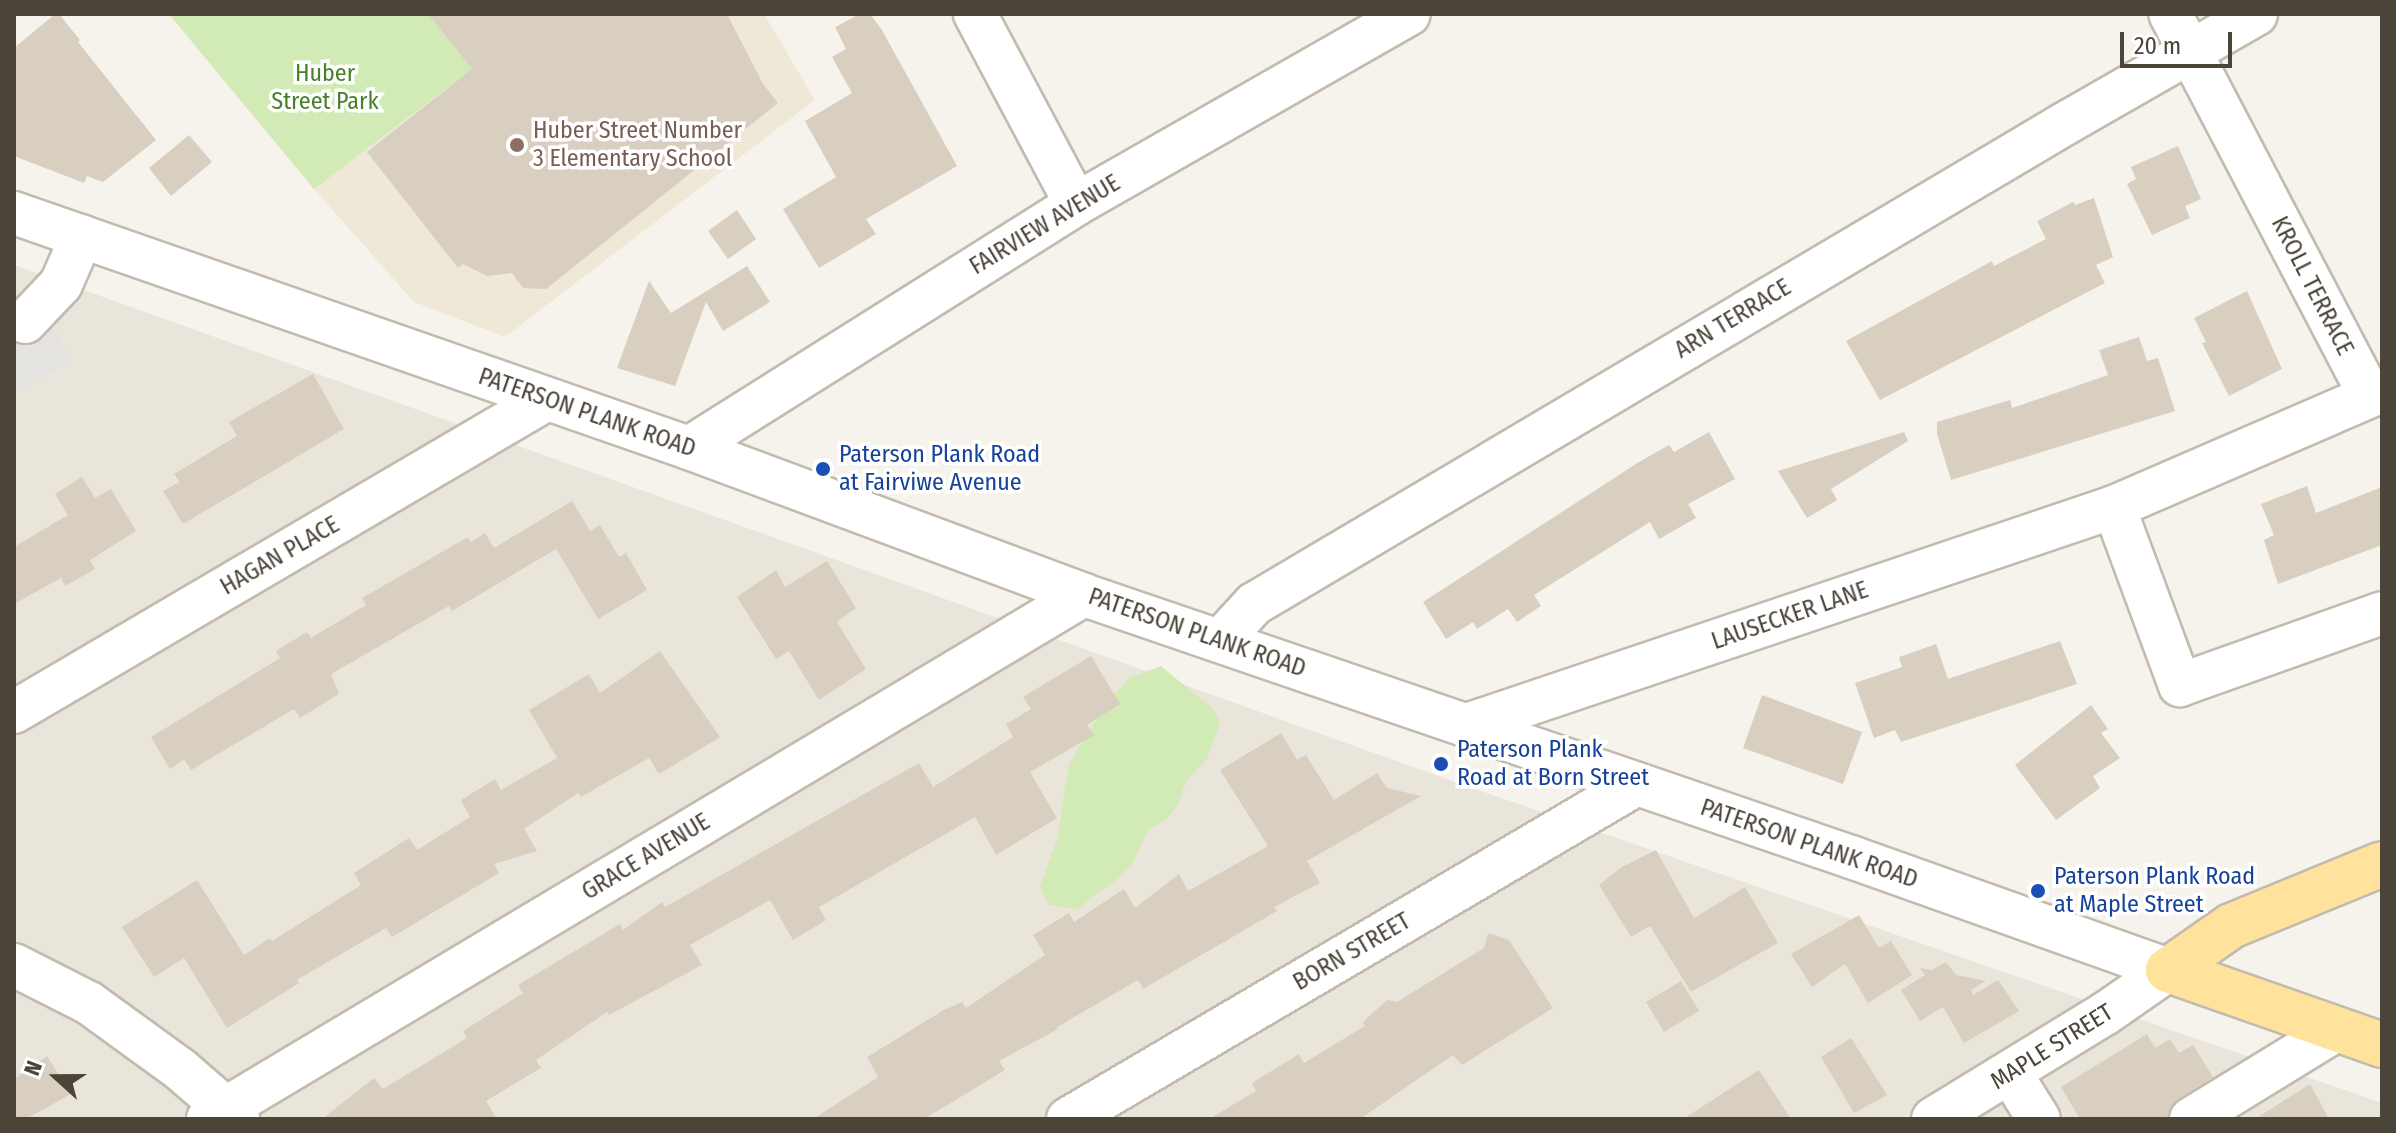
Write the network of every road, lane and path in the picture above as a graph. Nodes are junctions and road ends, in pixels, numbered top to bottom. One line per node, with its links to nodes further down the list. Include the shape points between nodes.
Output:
1 (975, 14): 6 (street)
2 (1409, 14): 6 (street, FAIRVIEW AVENUE)
3 (2170, 14): 5 (street, KROLL TERRACE)
4 (2256, 14): 5 (street, ARN TERRACE)
5 (2190, 51): 12 (street, KROLL TERRACE, via 2370,396); 15 (street, ARN TERRACE, via 1262,599)
6 (1076, 204): 11 (street, FAIRVIEW AVENUE)
7 (14, 213): 8 (street, PATERSON PLANK ROAD)
8 (82, 236): 9 (street, via 61,284); 10 (street, PATERSON PLANK ROAD)
9 (18, 323)
10 (547, 399): 11 (street, PATERSON PLANK ROAD); 16 (street, HAGAN PLACE)
11 (689, 448): 13 (street, PATERSON PLANK ROAD)
12 (2114, 507): 14 (street, via 2180,685); 17 (street, LAUSECKER LANE)
13 (1084, 595): 15 (street, PATERSON PLANK ROAD); 25 (street, GRACE AVENUE)
14 (2382, 613)
15 (1221, 640): 17 (street, PATERSON PLANK ROAD)
16 (14, 712)
17 (1467, 725): 18 (street, PATERSON PLANK ROAD)
18 (1637, 784): 21 (street, PATERSON PLANK ROAD); 26 (street, BORN STREET)
19 (2382, 864): 21 (main road, via 2231,926)
20 (14, 965): 25 (street, via 89,1003)
21 (2168, 970): 22 (main road, PATERSON PLANK ROAD); 24 (street, MAPLE STREET)
22 (2338, 1029): 23 (main road, PATERSON PLANK ROAD); 29 (street)
23 (2382, 1045)
24 (2010, 1073): 27 (street, MAPLE STREET); 28 (street)
25 (224, 1115)
26 (1068, 1119)
27 (1933, 1119)
28 (2039, 1119)
29 (2191, 1119)

